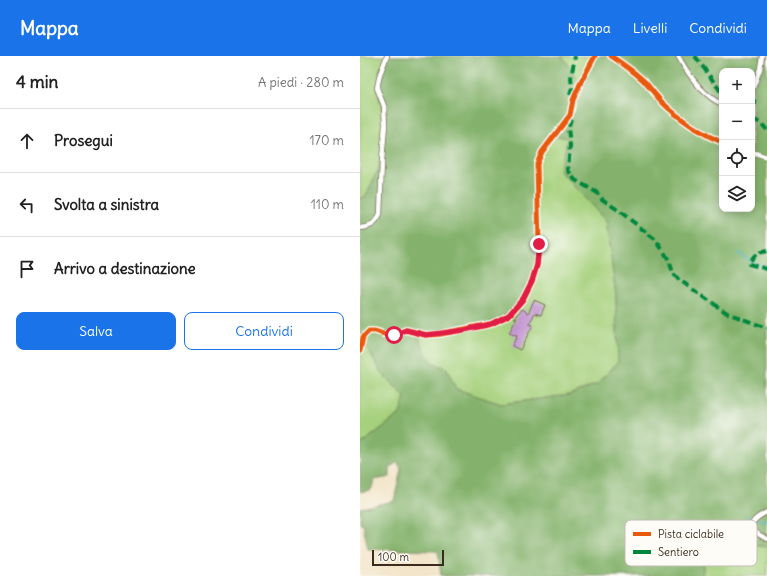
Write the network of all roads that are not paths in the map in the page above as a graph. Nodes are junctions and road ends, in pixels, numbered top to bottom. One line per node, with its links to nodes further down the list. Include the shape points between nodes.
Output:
1 (388, 56): 11 (street, via 377,88 384,106 385,125 380,215 372,226)
2 (595, 56): 12 (street, via 573,100 570,115 542,152 537,164 537,265 523,299 509,315 491,324 465,330 426,335 406,330 394,335 369,331 363,337)
3 (611, 56): 8 (street, via 633,71 675,114)
4 (678, 56): 7 (street, via 687,71)
5 (762, 56): 6 (street)
6 (755, 83)
7 (719, 102)
8 (719, 141)
9 (755, 153): 10 (street)
10 (767, 158)
11 (360, 228)
12 (360, 351)
13 (767, 512): 14 (street)
14 (755, 520)
15 (757, 532): 16 (street)
16 (767, 539)

